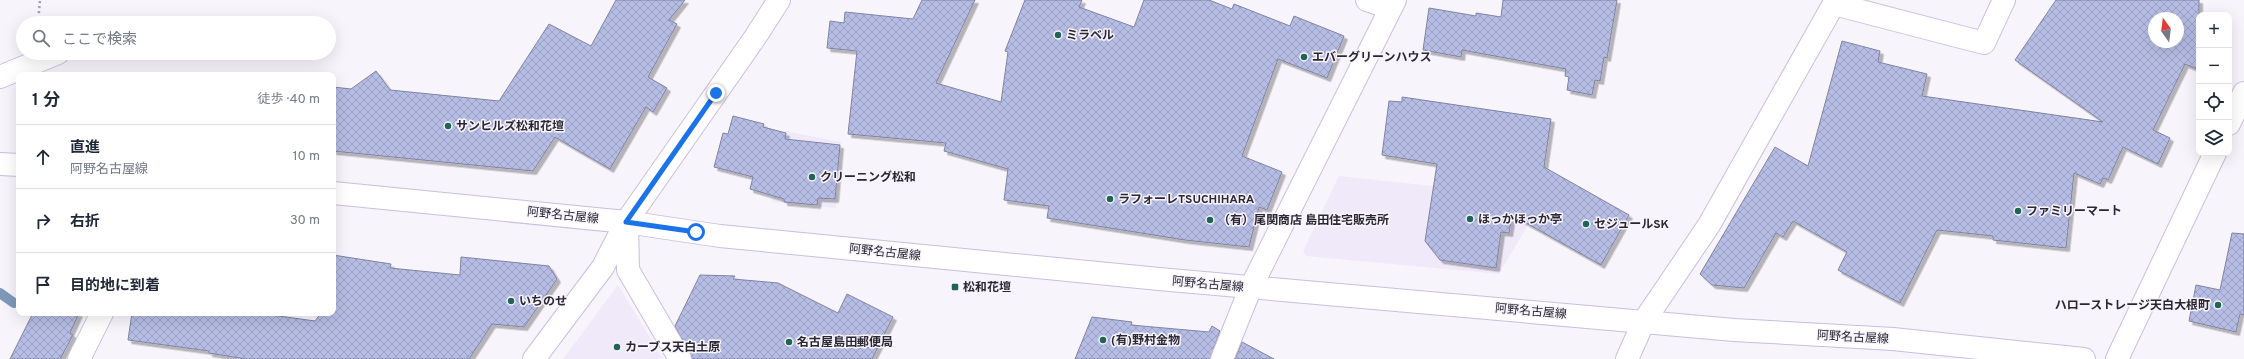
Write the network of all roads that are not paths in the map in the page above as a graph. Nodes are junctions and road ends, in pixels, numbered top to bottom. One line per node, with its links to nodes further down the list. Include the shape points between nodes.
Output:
1 (780, 0): 14 (street)
2 (1367, 0): 5 (street)
3 (2004, 0): 4 (street, via 1984,43)
4 (1835, 2): 17 (street, via 1709,225)
5 (1393, 4): 15 (street)
6 (41, 60): 7 (street)
7 (0, 77)
8 (2244, 92): 9 (street)
9 (2231, 120)
10 (2214, 156): 24 (street)
11 (0, 164): 12 (street)
12 (16, 166)
13 (336, 193): 14 (street, 阿野名古屋線)
14 (626, 222): 15 (street, 阿野名古屋線, via 720,236); 19 (street, via 603,267); 20 (street, via 628,270)
15 (1251, 287): 17 (street, 阿野名古屋線); 21 (street)
16 (101, 316): 18 (street)
17 (1644, 321): 22 (street); 23 (street, 阿野名古屋線, via 1734,330 1893,339)
18 (82, 358)
19 (534, 359)
20 (680, 359)
21 (1222, 359)
22 (1627, 359)
23 (2084, 359)
24 (2117, 359)

